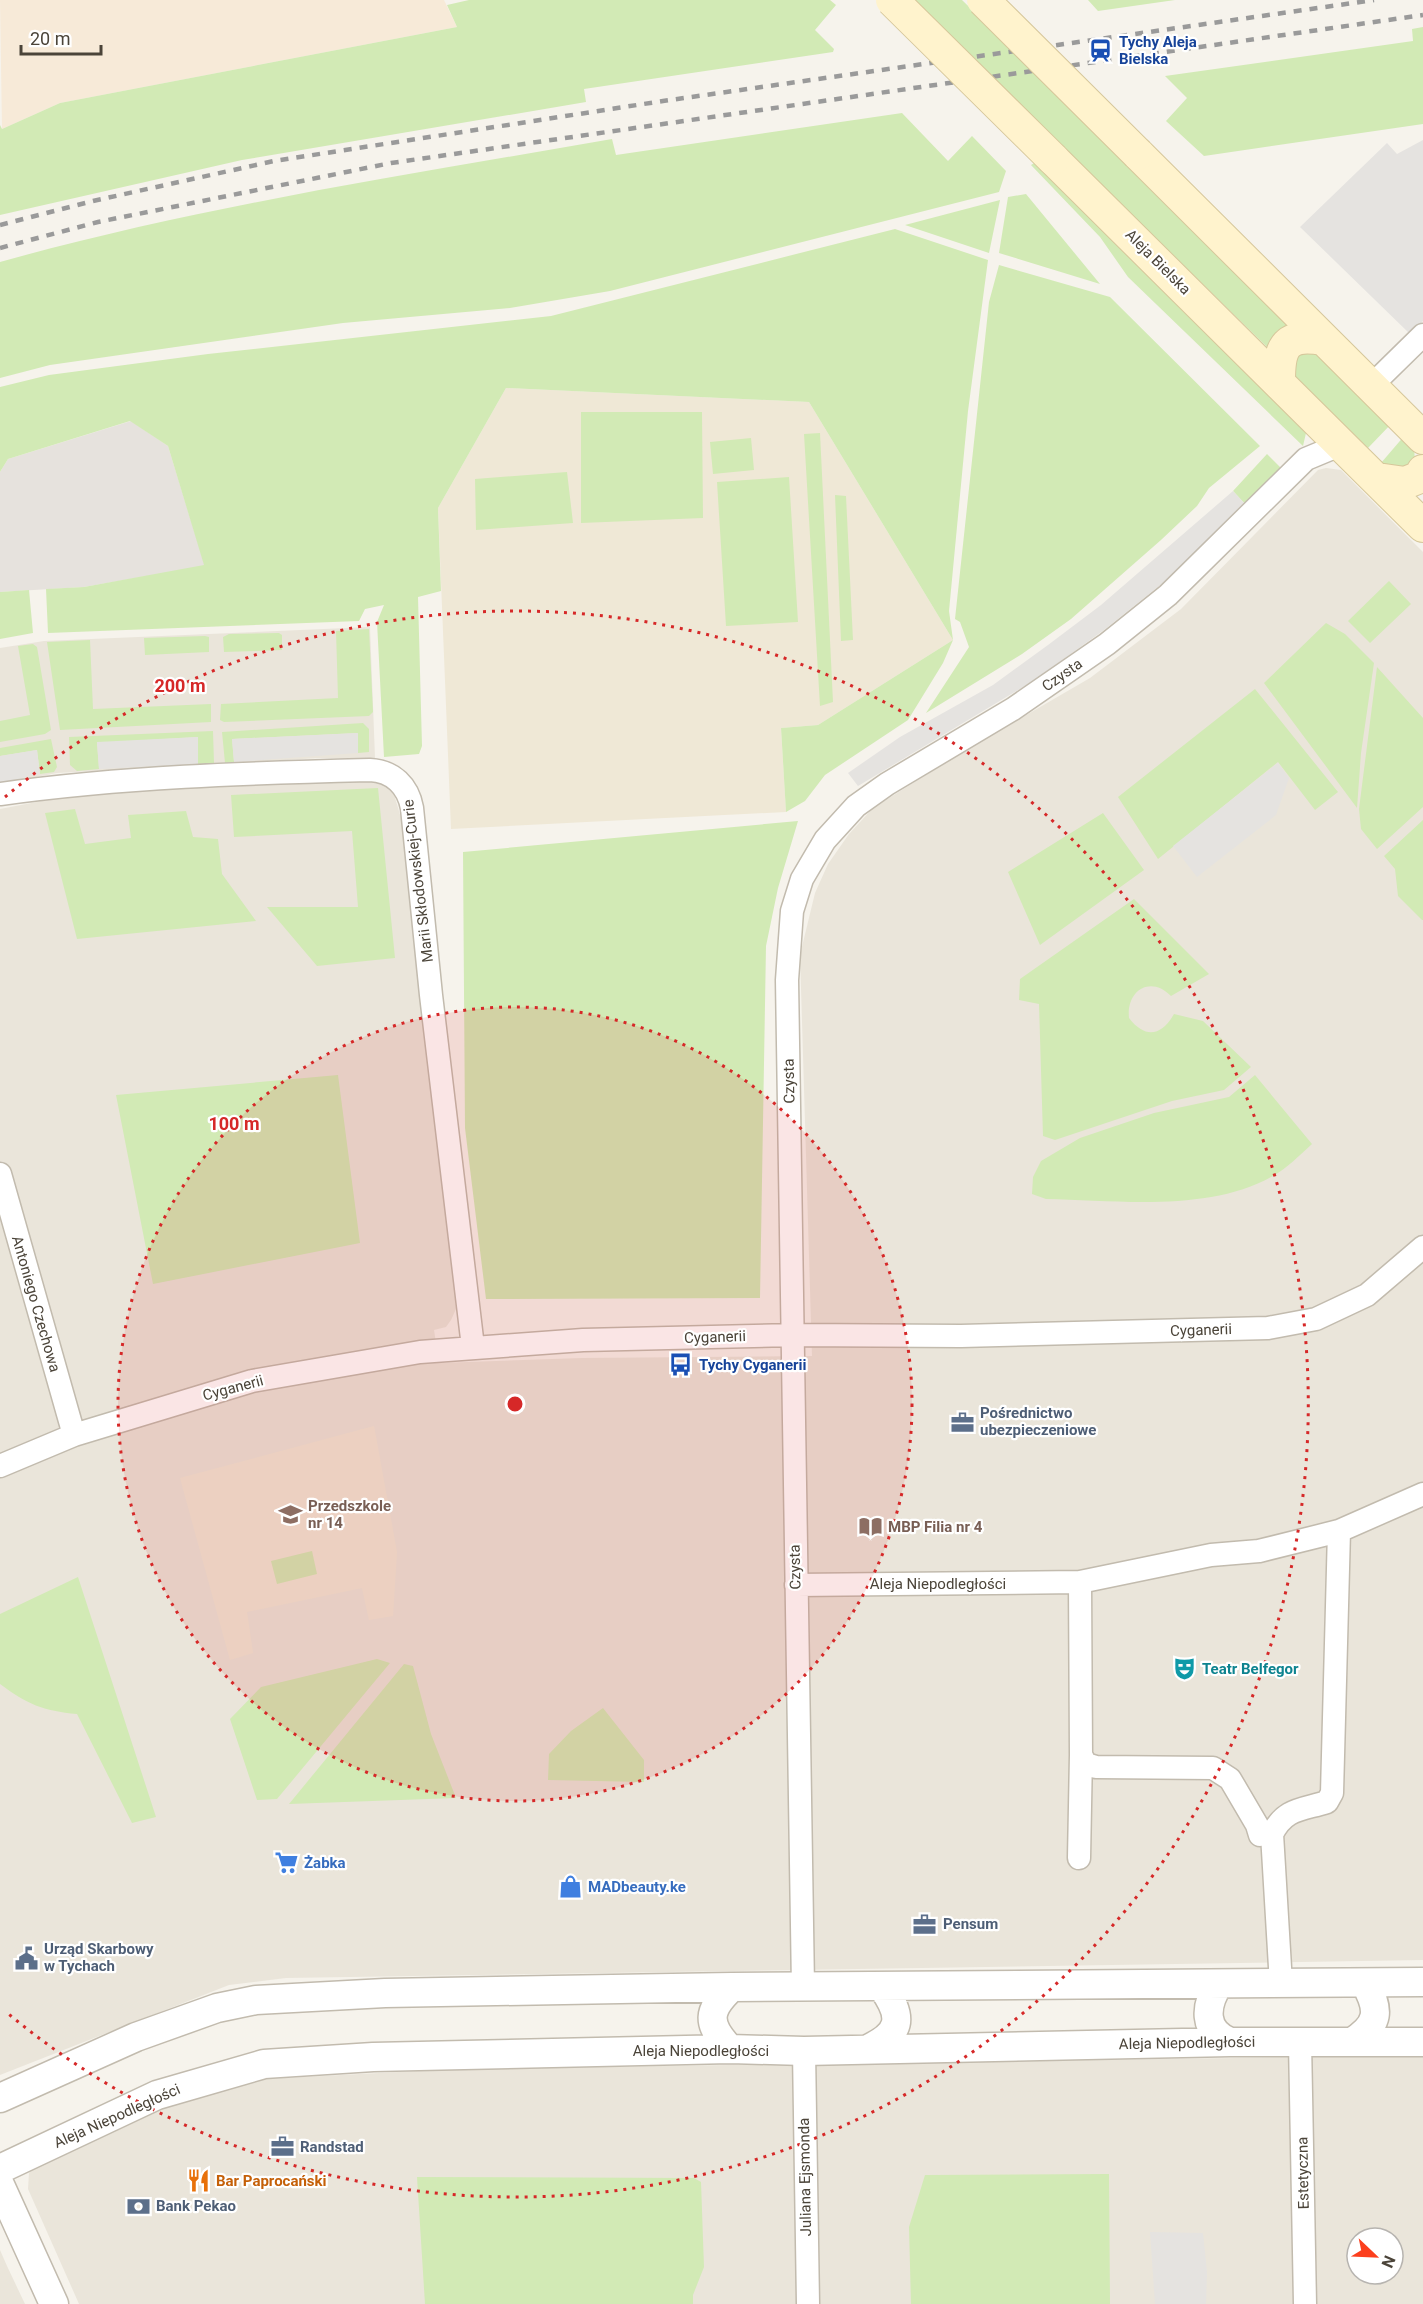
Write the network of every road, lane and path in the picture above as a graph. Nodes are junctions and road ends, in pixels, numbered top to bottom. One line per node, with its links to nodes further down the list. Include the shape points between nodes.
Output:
1 (892, 0): 5 (main road, Aleja Bielska, bridge)
2 (983, 0): 4 (main road, bridge)
3 (1423, 335): 6 (street)
4 (1323, 339): 5 (main road, via 1302,336 1287,344 1279,359); 6 (main road)
5 (1279, 381): 8 (main road, Aleja Bielska)
6 (1371, 387): 7 (main road)
7 (1423, 438)
8 (1342, 444): 10 (main road, Aleja Bielska); 15 (street, Czysta, via 1306,459 1183,581 1107,644 1013,709 868,796 812,859 796,894 788,946)
9 (1423, 471): 10 (main road, via 1420,477 1405,483)
10 (1377, 479): 11 (main road, Aleja Bielska)
11 (1423, 526)
12 (0, 794): 16 (street, Marii Skłodowskiej-Curie, via 65,784 370,770 388,774 405,787 412,808)
13 (0, 1174): 17 (street, Antoniego Czechowa)
14 (1420, 1257): 15 (street, Cyganerii, via 1367,1294 1316,1319 1268,1328 961,1336)
15 (793, 1335): 16 (street, Cyganerii); 22 (street, Czysta)
16 (473, 1347): 17 (street, Cyganerii, via 420,1352 252,1381)
17 (74, 1435): 18 (street, Cyganerii)
18 (0, 1466)
19 (1423, 1494): 20 (street, Aleja Niepodległości)
20 (1339, 1531): 21 (street, Aleja Niepodległości, via 1259,1551 1211,1555); 29 (street, via 1332,1793 1327,1802 1287,1813 1272,1834)
21 (1080, 1582): 22 (street, Aleja Niepodległości); 23 (street)
22 (796, 1585): 31 (street, Czysta)
23 (1081, 1755): 24 (street, via 1086,1764 1096,1767 1213,1768 1230,1779); 25 (street)
24 (1260, 1835)
25 (1079, 1858)
26 (1423, 1982): 27 (street)
27 (1365, 1983): 29 (street); 35 (street, via 1374,1999 1374,2019 1366,2033)
28 (1219, 1984): 29 (street); 32 (street); 33 (street, via 1210,1998 1208,2014 1215,2030)
29 (1281, 1984)
30 (732, 1987): 31 (street); 37 (street, via 718,2000 712,2020 717,2035); 40 (street, via 385,1993 256,2000 217,2008 136,2037)
31 (802, 1987): 32 (street)
32 (883, 1988): 38 (street, via 895,2006 897,2020 887,2040)
33 (1230, 2042): 34 (street, Aleja Niepodległości); 38 (street, Aleja Niepodległości)
34 (1300, 2042): 35 (street, Aleja Niepodległości); 45 (street, Estetyczna)
35 (1352, 2042): 36 (street, Aleja Niepodległości)
36 (1423, 2042)
37 (730, 2049): 39 (street, Aleja Niepodległości); 41 (street, Aleja Niepodległości, via 373,2057 264,2064 157,2095)
38 (868, 2049): 39 (street, Aleja Niepodległości)
39 (804, 2050): 44 (street, Juliana Ejsmonda)
40 (0, 2098)
41 (0, 2169)
42 (0, 2185): 43 (street)
43 (54, 2304)
44 (808, 2304)
45 (1305, 2304)

